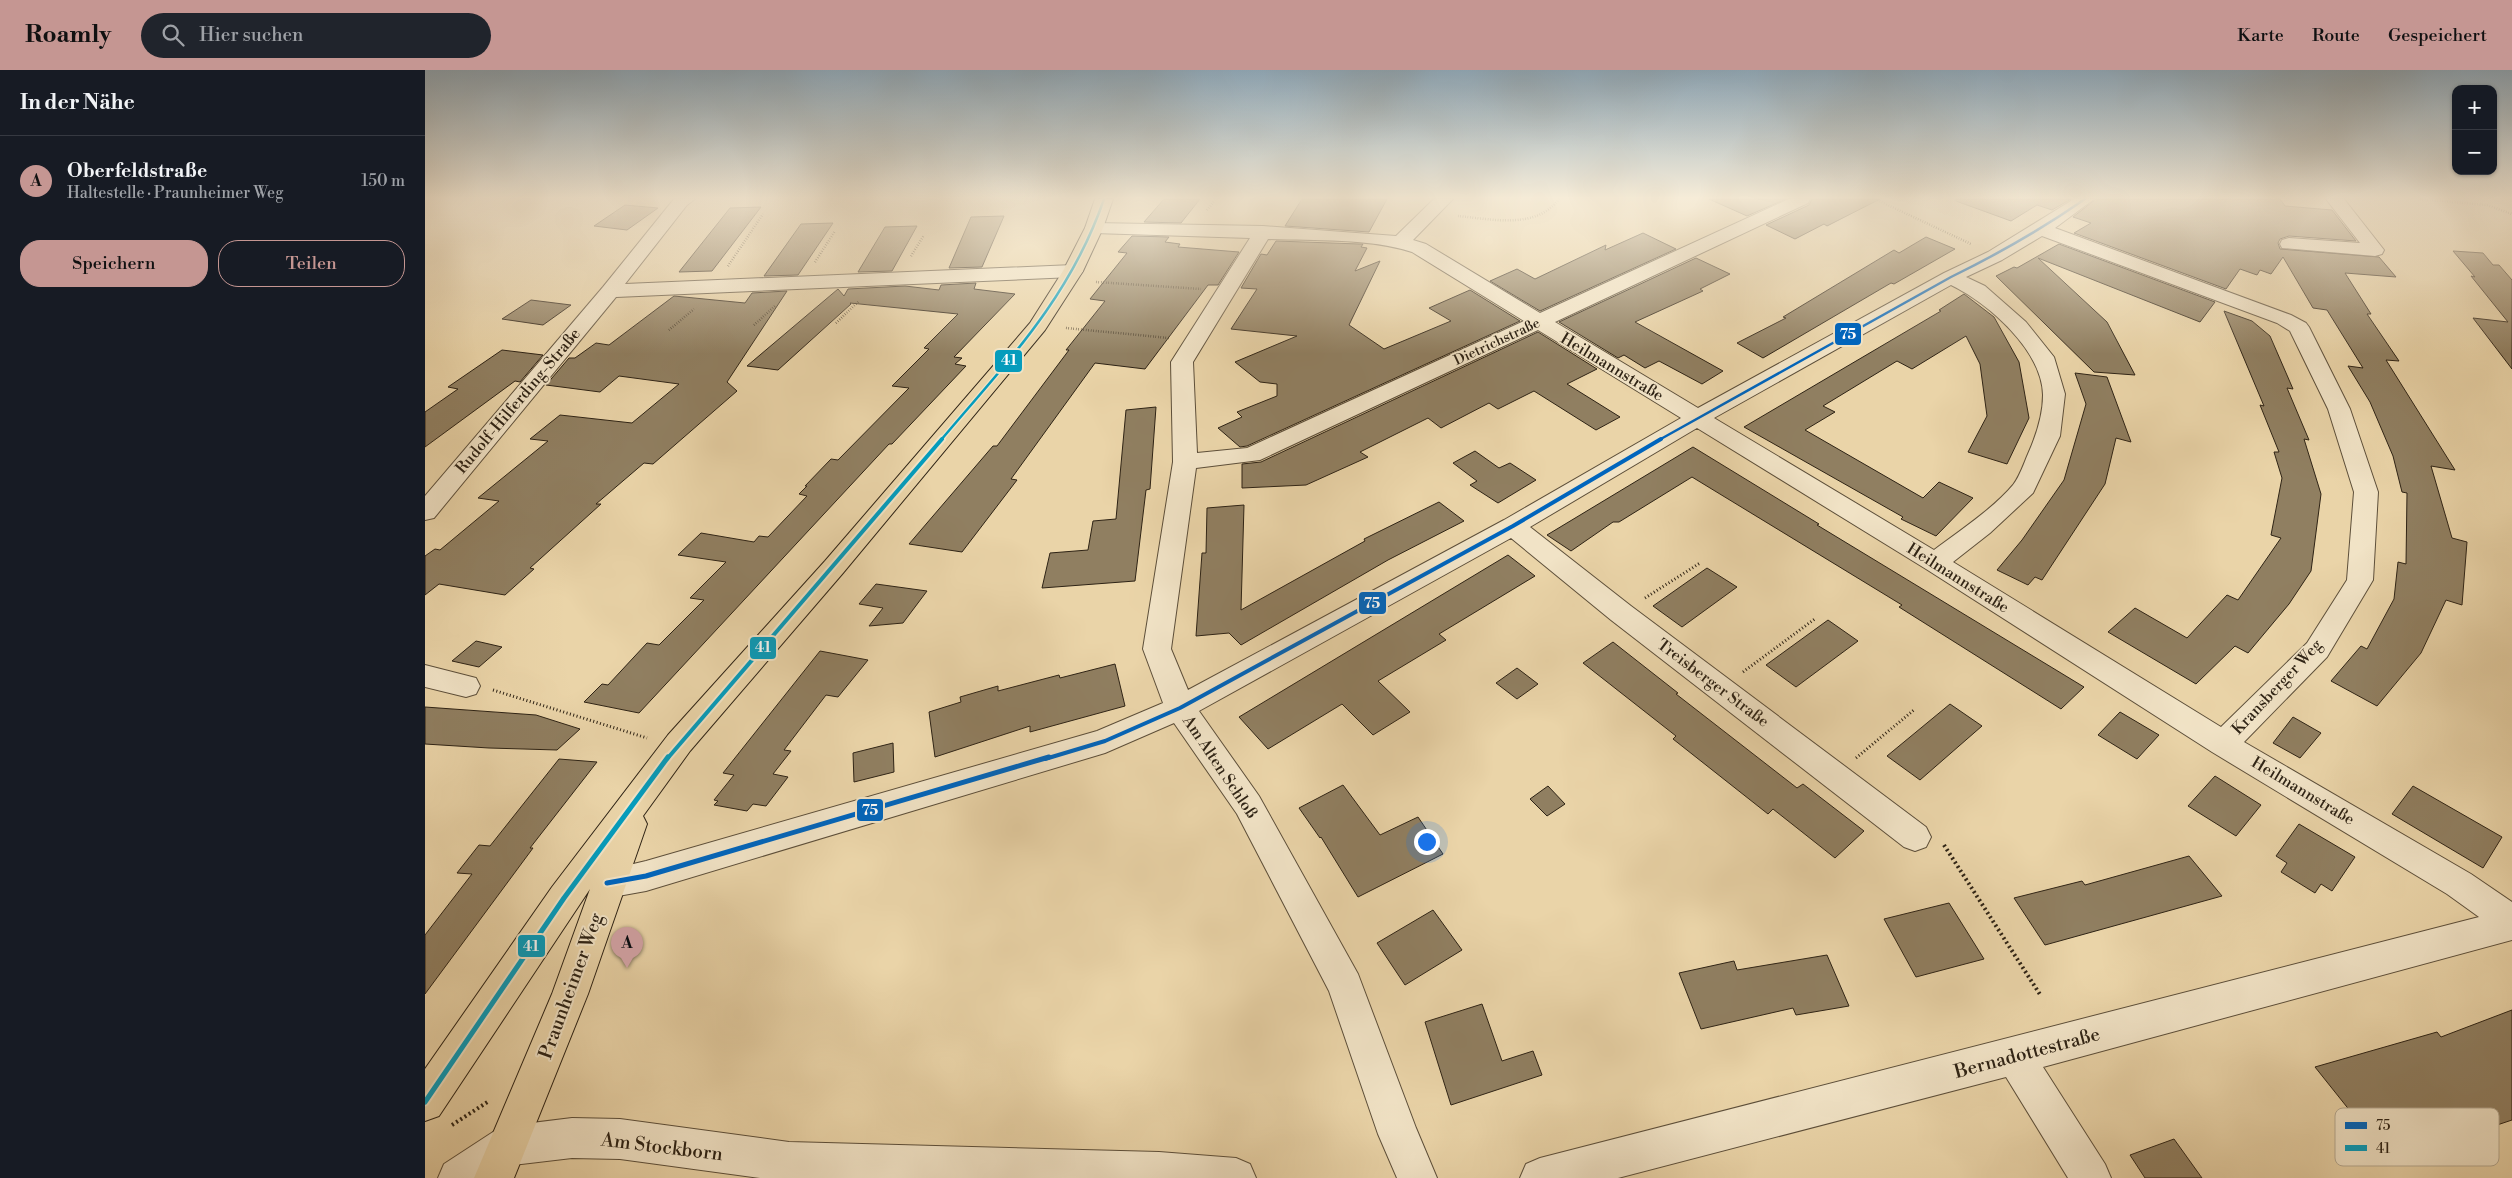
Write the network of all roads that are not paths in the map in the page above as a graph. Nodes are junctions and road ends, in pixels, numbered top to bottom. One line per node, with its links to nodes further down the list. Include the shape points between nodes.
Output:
1 (642, 251): 10 (street, Rudolf-Hilferding-Straße)
2 (1083, 251): 8 (main road, Praunheimer Weg)
3 (1252, 251): 13 (street, Am Alten Schloß, via 1183,362)
4 (1423, 251): 11 (street, Heilmannstraße)
5 (1691, 251): 11 (street, Dietrichstraße)
6 (2004, 251): 9 (street)
7 (2100, 251): 20 (street, Kransberger Weg, via 2299,327 2339,409 2366,492 2360,580 2317,650)
8 (1073, 271): 10 (street); 21 (main road, Praunheimer Weg, via 1038,326 834,567 679,743)
9 (1951, 277): 12 (street); 16 (street, via 1977,290 2019,326 2043,357 2054,394 2048,436 2024,488)
10 (610, 291): 14 (street, Rudolf-Hilferding-Straße)
11 (1539, 323): 12 (street, Heilmannstraße); 13 (street, Dietrichstraße, via 1252,455)
12 (1697, 418): 15 (street); 16 (street, Heilmannstraße)
13 (1185, 462): 19 (street, Am Alten Schloß, via 1157,649)
14 (425, 512)
15 (1513, 526): 19 (street); 22 (street, Treisberger Straße)
16 (1935, 563): 20 (street, Heilmannstraße)
17 (425, 676): 18 (street)
18 (466, 686)
19 (1180, 708): 23 (street, via 1105,742 646,876); 30 (street, Am Alten Schloß, via 1248,805 1345,986)
20 (2223, 744): 24 (street, Heilmannstraße, via 2459,884)
21 (643, 792): 23 (main road, Praunheimer Weg); 26 (main road, Praunheimer Weg, via 558,906)
22 (1915, 837)
23 (607, 883): 27 (main road, Praunheimer Weg, via 580,966)
24 (2512, 923): 25 (street, Bernadottestraße)
25 (2015, 1056): 31 (street, Bernadottestraße); 32 (street)
26 (425, 1102)
27 (501, 1162): 28 (street, Am Stockborn); 29 (street, Am Stockborn, via 572,1138 621,1139 789,1162 1159,1172)
28 (458, 1178)
29 (1236, 1178)
30 (1417, 1178)
31 (1541, 1178)
32 (2091, 1178)

